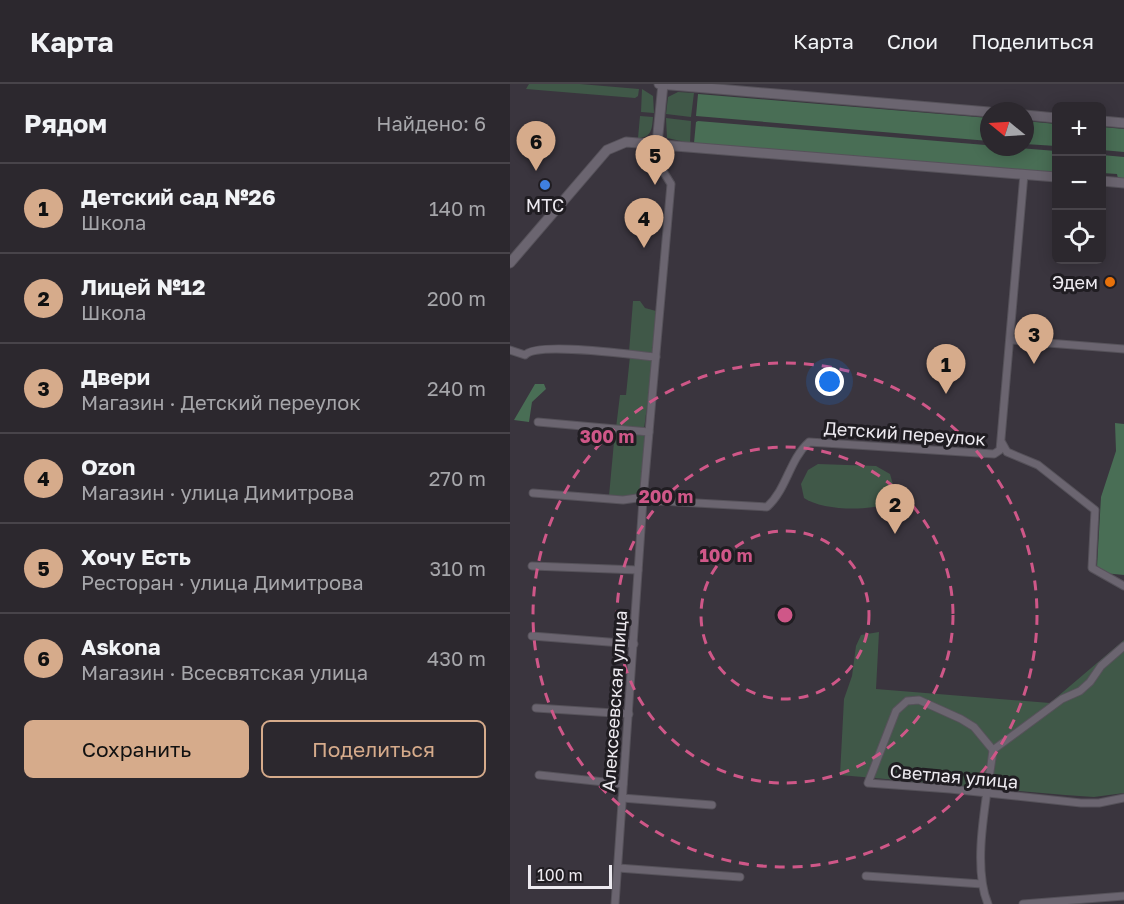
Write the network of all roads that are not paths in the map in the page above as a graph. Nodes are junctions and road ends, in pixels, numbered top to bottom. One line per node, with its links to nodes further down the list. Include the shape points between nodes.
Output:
1 (661, 84): 2 (street); 8 (street)
2 (679, 85): 3 (street)
3 (980, 111)
4 (1034, 116): 5 (street)
5 (1052, 118)
6 (1106, 122): 7 (street)
7 (1124, 123)
8 (657, 144): 9 (street); 13 (street, via 626,141 607,150); 17 (street, via 656,160 671,184)
9 (1024, 174): 10 (street); 14 (street, Детский переулок)
10 (1052, 177)
11 (1106, 181): 12 (street)
12 (1124, 183)
13 (510, 263)
14 (1011, 340): 15 (street); 20 (street, Детский переулок)
15 (1124, 349)
16 (510, 350): 17 (street, via 525,355 530,350 548,347)
17 (656, 357): 19 (street)
18 (538, 422): 19 (street)
19 (649, 432): 22 (street)
20 (1002, 443): 22 (street, Детский переулок, via 994,454 809,442 795,457 777,497 767,507); 25 (street, via 1007,452 1038,465 1095,510 1092,568)
21 (534, 493): 22 (street)
22 (644, 498): 24 (street, Алексеевская улица)
23 (532, 566): 24 (street)
24 (638, 570): 27 (street, Алексеевская улица)
25 (1124, 586)
26 (532, 636): 27 (street)
27 (634, 644): 30 (street, Алексеевская улица)
28 (1124, 646): 31 (street, via 1080,692 1062,699)
29 (536, 708): 30 (street)
30 (629, 714): 33 (street, Алексеевская улица)
31 (993, 750): 34 (street); 34 (street, Светлая улица, via 974,727 961,719 919,700 907,701 896,711 868,783)
32 (539, 775): 33 (street)
33 (623, 784): 35 (street, Алексеевская улица)
34 (988, 793): 36 (street, Светлая улица, via 1081,803); 41 (street)
35 (622, 798): 37 (street); 38 (street, Алексеевская улица)
36 (1124, 798)
37 (712, 805)
38 (618, 868): 40 (street); 43 (street, Алексеевская улица)
39 (866, 876): 41 (street)
40 (740, 877)
41 (982, 884): 44 (street)
42 (1124, 896): 45 (street)
43 (615, 904)
44 (988, 904)
45 (1023, 904)

